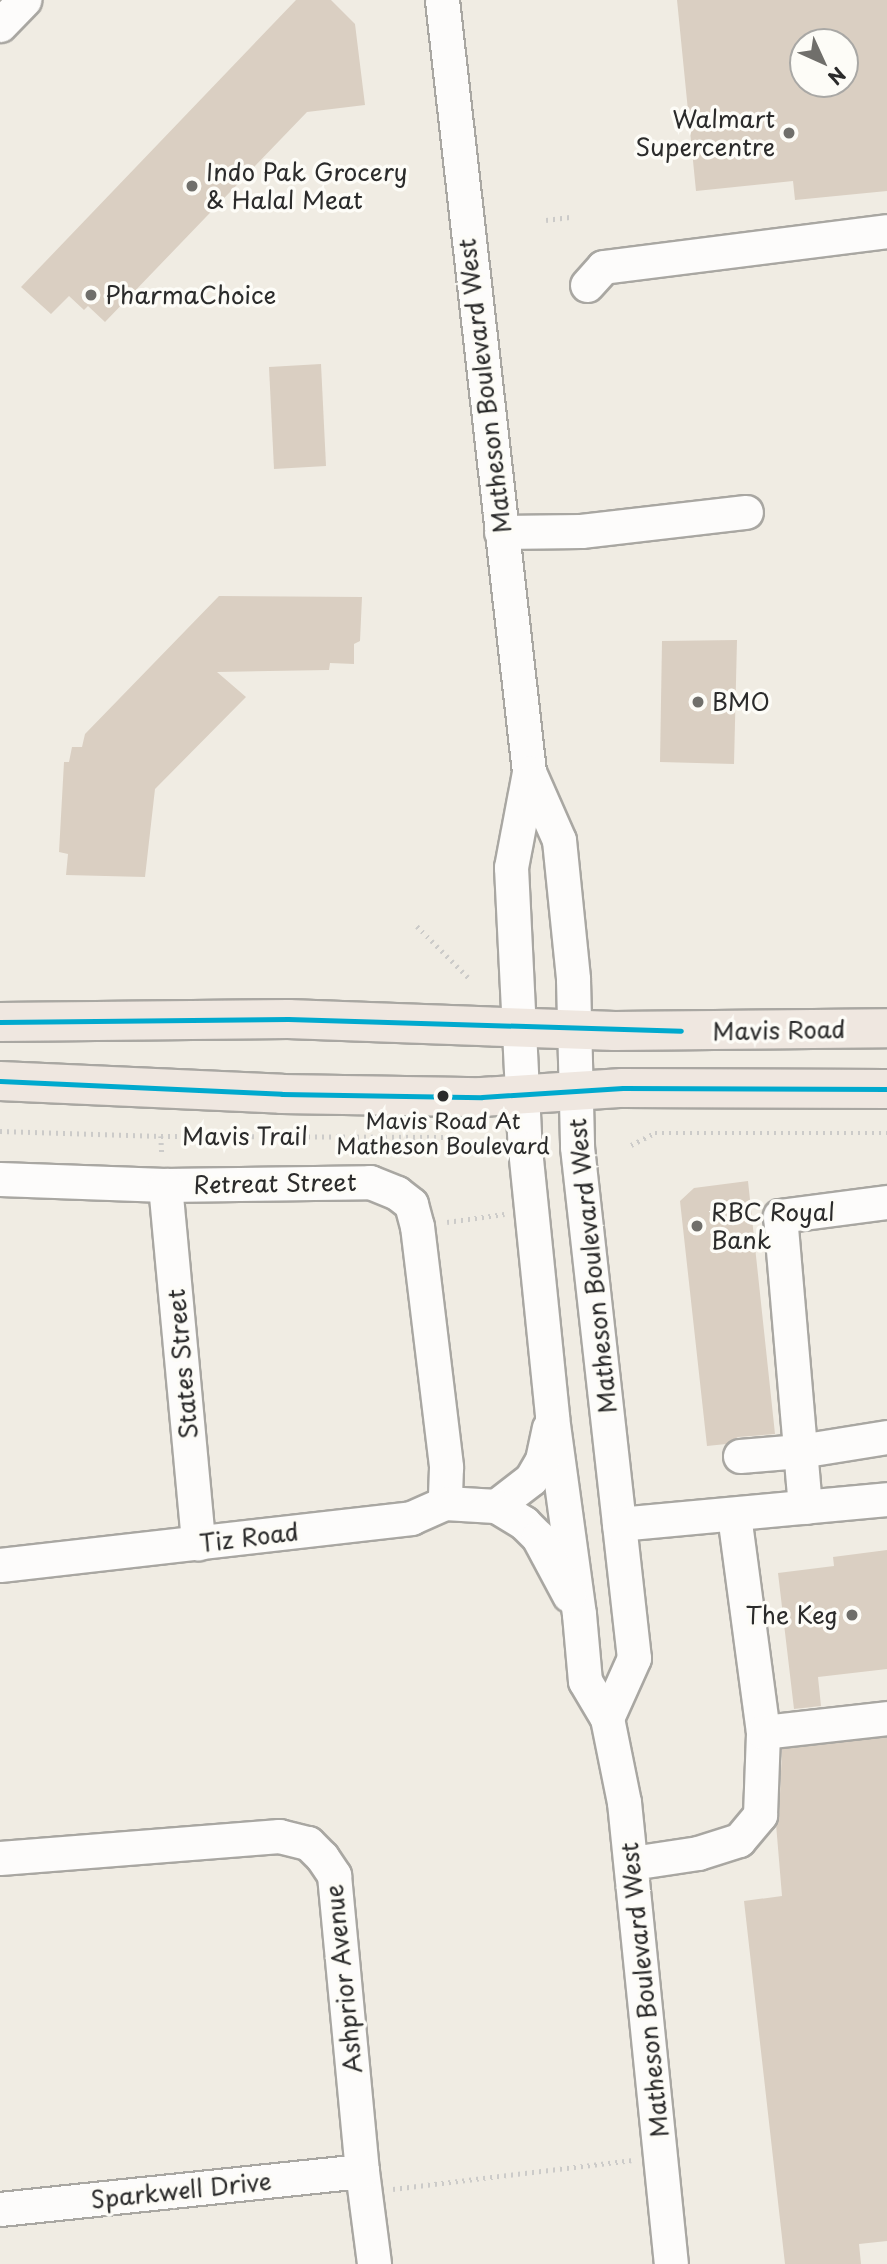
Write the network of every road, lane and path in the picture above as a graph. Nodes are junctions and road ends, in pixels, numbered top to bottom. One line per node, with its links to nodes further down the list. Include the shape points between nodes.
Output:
1 (24, 0): 3 (street)
2 (442, 0): 9 (street, Matheson Boulevard West)
3 (0, 25)
4 (570, 217): 5 (path)
5 (547, 220)
6 (887, 231): 7 (street, via 603,267)
7 (587, 285)
8 (746, 512): 9 (street, via 581,531)
9 (501, 532): 10 (street, Matheson Boulevard West)
10 (529, 772): 14 (street, Matheson Boulevard West, via 511,867); 16 (street, Matheson Boulevard West, via 559,840)
11 (417, 926): 12 (path)
12 (471, 980)
13 (0, 1022): 14 (main road, Mavis Road, via 288,1019)
14 (519, 1027): 16 (main road, Mavis Road); 20 (street, Matheson Boulevard West)
15 (887, 1028): 16 (main road, Mavis Road)
16 (574, 1030): 19 (street, Matheson Boulevard West)
17 (0, 1081): 20 (main road, via 282,1094)
18 (887, 1089): 19 (main road)
19 (575, 1091): 20 (main road); 39 (street, Matheson Boulevard West, via 578,1161)
20 (522, 1094): 30 (street, Matheson Boulevard West)
21 (0, 1131): 24 (path, Mavis Trail, via 449,1137)
22 (887, 1133): 23 (path, via 655,1133)
23 (631, 1146)
24 (487, 1150)
25 (0, 1179): 26 (street, Retreat Street)
26 (165, 1185): 35 (street, Retreat Street, via 370,1182 411,1204 446,1467); 40 (street, States Street)
27 (887, 1202): 32 (street, via 780,1216)
28 (505, 1214): 29 (path)
29 (438, 1223)
30 (552, 1417): 36 (street, via 542,1460 531,1479); 42 (street, Matheson Boulevard West)
31 (887, 1437): 32 (street)
32 (800, 1451): 33 (street); 37 (street)
33 (740, 1456)
34 (887, 1499): 37 (street)
35 (445, 1503): 36 (street, Tiz Road); 40 (street, Tiz Road, via 411,1518)
36 (496, 1506): 42 (street, Tiz Road, via 538,1537)
37 (805, 1507): 38 (street)
38 (734, 1515): 39 (street); 45 (street)
39 (620, 1524): 43 (street, Matheson Boulevard West, via 634,1658)
40 (198, 1543): 41 (street, Tiz Road)
41 (0, 1565)
42 (579, 1614): 43 (street, Matheson Boulevard West, via 585,1681)
43 (607, 1718): 47 (street, Matheson Boulevard West)
44 (887, 1718): 45 (street)
45 (762, 1732): 47 (street, via 760,1815 739,1840 698,1853)
46 (0, 1858): 49 (street, Ashprior Avenue, via 279,1836 308,1843 334,1875)
47 (632, 1863): 48 (street, Matheson Boulevard West)
48 (662, 2156): 49 (path); 52 (street, Matheson Boulevard West)
49 (363, 2182): 50 (street, Sparkwell Drive); 51 (street, Ashprior Avenue)
50 (0, 2209)
51 (374, 2264)
52 (671, 2264)

